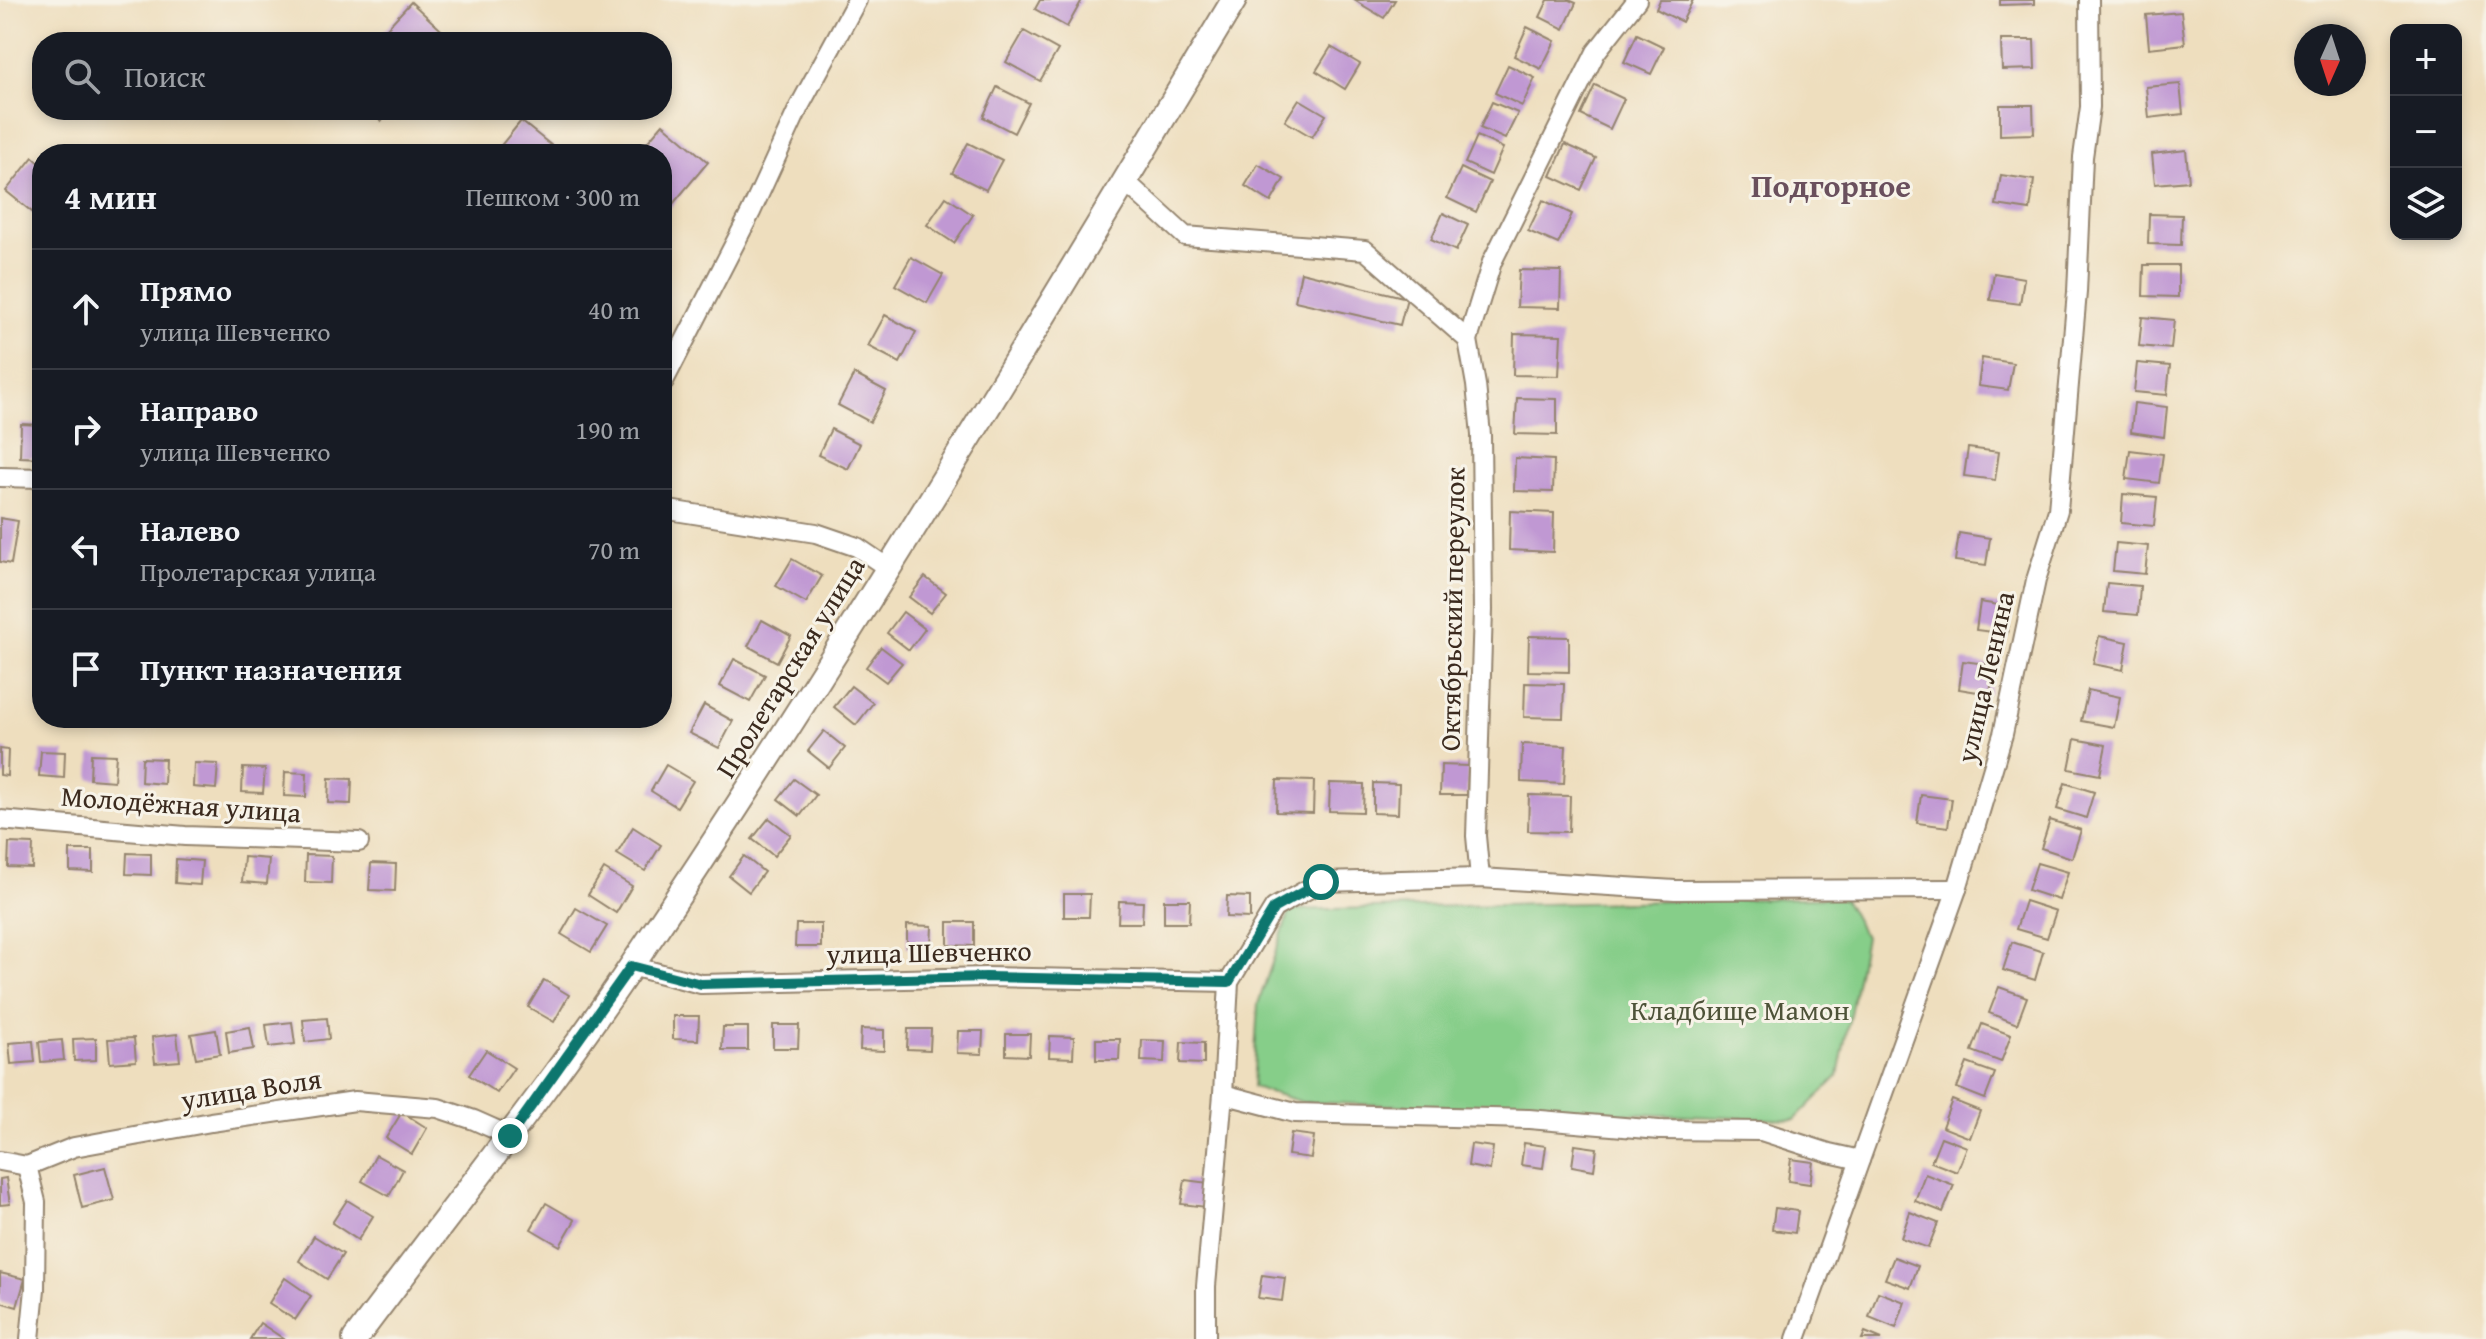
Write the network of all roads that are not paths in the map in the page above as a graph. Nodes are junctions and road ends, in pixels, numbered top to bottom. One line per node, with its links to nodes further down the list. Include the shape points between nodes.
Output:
1 (857, 0): 7 (street)
2 (1234, 0): 5 (street, Пролетарская улица)
3 (1637, 0): 6 (street, Октябрьский переулок, via 1596,52 1492,262)
4 (2089, 0): 15 (street, улица Ленина, via 2090,107 2058,510 2036,580 2003,734)
5 (1125, 181): 6 (street, via 1185,236 1365,250); 11 (street, Пролетарская улица)
6 (1468, 340): 14 (street, Октябрьский переулок, via 1481,435 1483,610 1476,836)
7 (672, 366)
8 (0, 477): 9 (street)
9 (32, 478)
10 (672, 511): 11 (street, via 816,533 857,547)
11 (888, 568): 16 (street, Пролетарская улица)
12 (0, 820): 13 (street, Молодёжная улица, via 185,836)
13 (359, 842)
14 (1480, 878): 15 (street, via 1675,890); 17 (street, via 1321,882 1274,908)
15 (1957, 889): 20 (street, улица Ленина)
16 (631, 966): 17 (street, улица Шевченко, via 701,984 986,977); 19 (street, Пролетарская улица)
17 (1229, 982): 18 (street)
18 (1223, 1094): 20 (street, via 1295,1113 1761,1131); 25 (street)
19 (510, 1136): 22 (street, улица Воля, via 438,1108 355,1101 74,1147); 24 (street, Пролетарская улица)
20 (1860, 1160): 26 (street, улица Ленина)
21 (0, 1161): 22 (street)
22 (27, 1166): 23 (street, via 36,1202)
23 (30, 1339)
24 (355, 1339)
25 (1206, 1339)
26 (1796, 1339)

